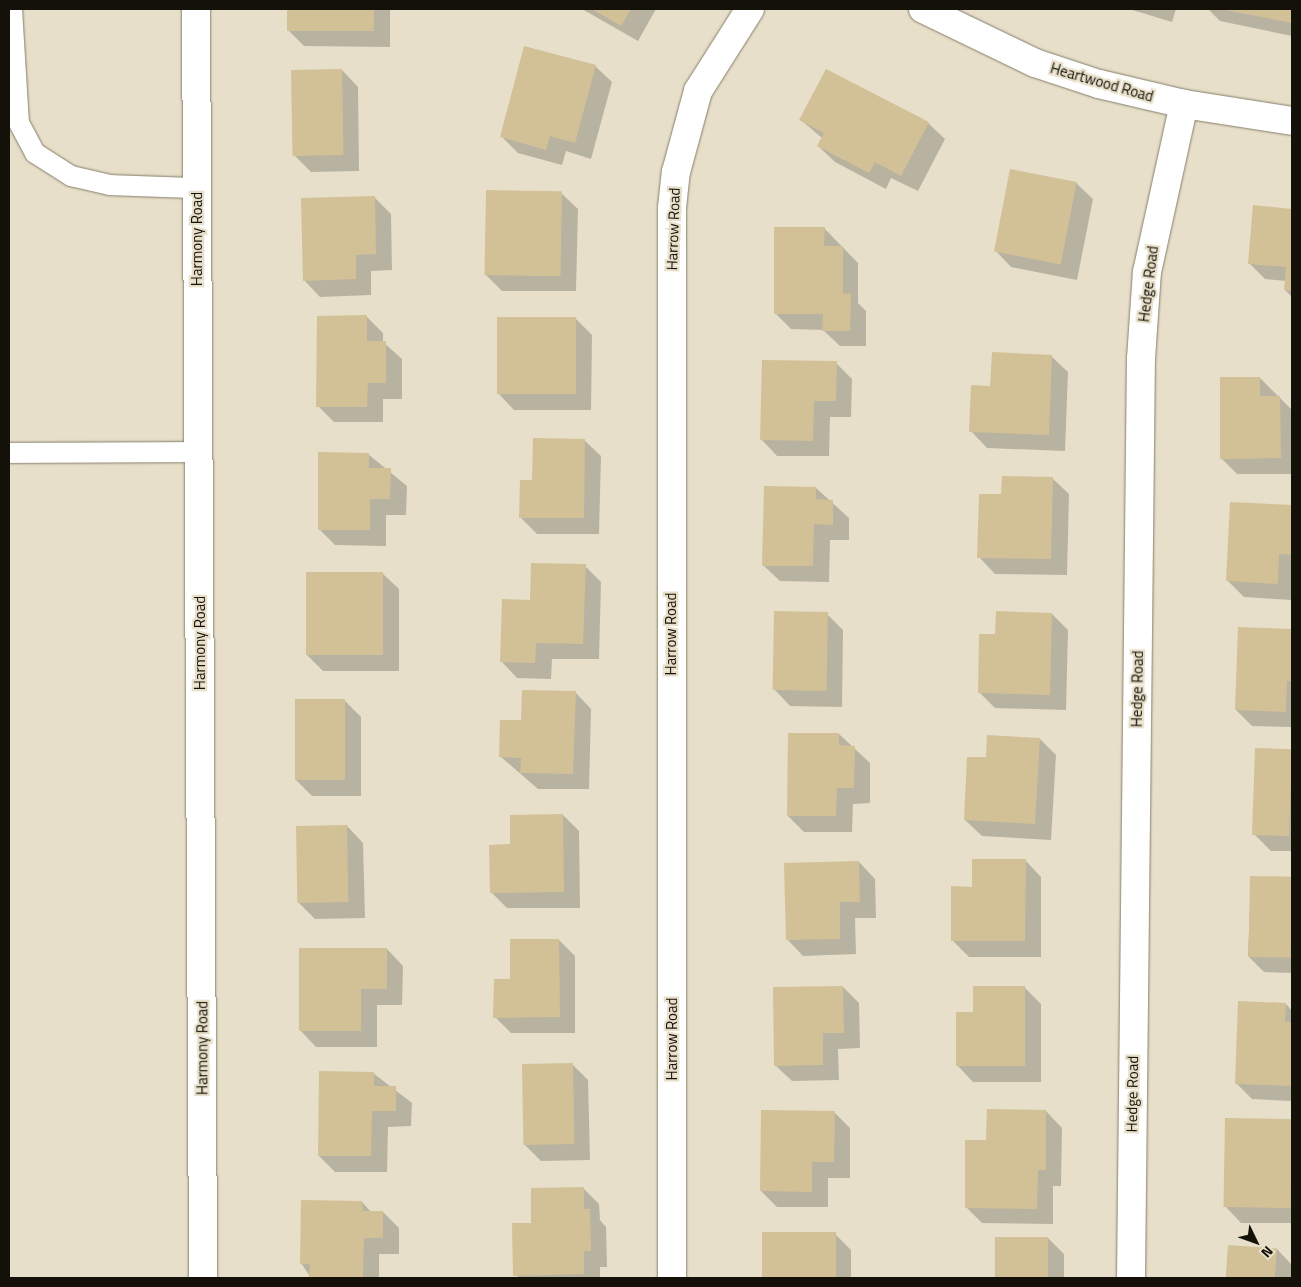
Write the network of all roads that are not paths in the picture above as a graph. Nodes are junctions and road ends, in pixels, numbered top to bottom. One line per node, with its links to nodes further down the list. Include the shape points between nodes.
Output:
1 (12, 9): 7 (lane, via 19,123 35,153 71,176 110,185)
2 (196, 9): 7 (street, Harmony Road)
3 (750, 9): 11 (street, Harrow Road, via 698,91 676,172 672,208)
4 (923, 9): 5 (street, Heartwood Road, via 1035,63)
5 (1184, 104): 6 (street, Heartwood Road); 12 (street, Hedge Road, via 1147,272 1140,359)
6 (1292, 121)
7 (197, 188): 8 (street, Harmony Road)
8 (198, 452): 9 (lane); 10 (street, Harmony Road)
9 (9, 453)
10 (203, 1278)
11 (672, 1278)
12 (1131, 1278)

